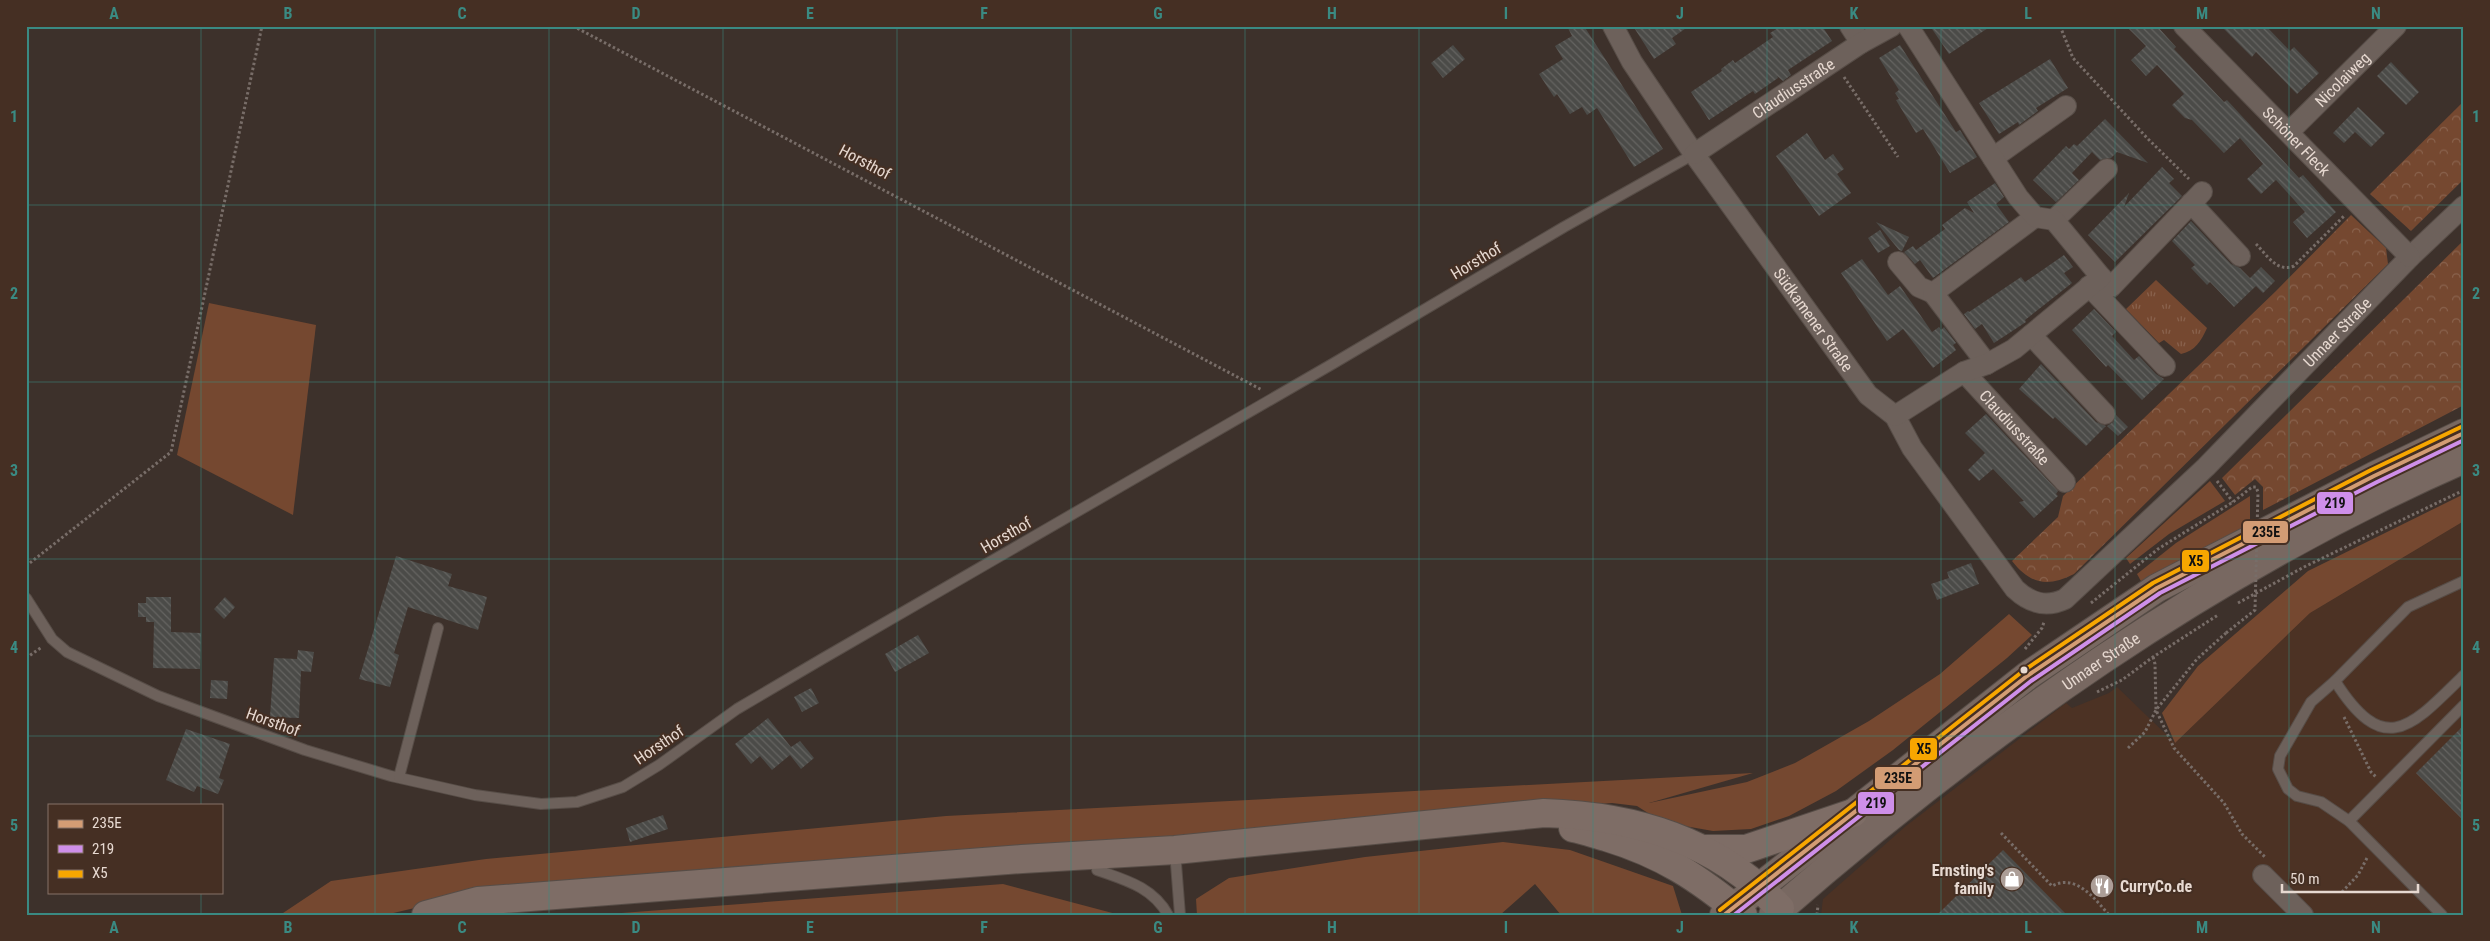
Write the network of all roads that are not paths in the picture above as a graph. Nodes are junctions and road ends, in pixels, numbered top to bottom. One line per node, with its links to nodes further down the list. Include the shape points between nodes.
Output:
1 (1613, 26): 10 (street, Südkamener Straße, via 1632,62)
2 (1850, 26): 7 (street)
3 (1892, 26): 7 (street, Claudiusstraße)
4 (1908, 26): 11 (street)
5 (2184, 26): 9 (street, Schöner Fleck)
6 (2396, 26): 9 (street, Nicolaiweg)
7 (1861, 43): 10 (street, Claudiusstraße)
8 (2066, 106): 11 (street)
9 (2289, 132): 16 (street, Schöner Fleck)
10 (1694, 154): 25 (street, Südkamener Straße, via 1868,395); 36 (lane, Horsthof, via 737,709 623,787 577,802 542,804 475,795)
11 (1992, 158): 14 (street, via 2018,197)
12 (2107, 169): 14 (street)
13 (2464, 206): 16 (street, Unnaer Straße)
14 (2045, 218): 18 (street); 19 (street)
15 (2240, 256): 18 (street, via 2197,198 2111,287)
16 (2410, 257): 31 (street, Unnaer Straße, via 2206,467 2066,599)
17 (1898, 262): 19 (street, Claudiusstraße, via 1919,286)
18 (2095, 282): 20 (street, Claudiusstraße); 22 (street)
19 (1933, 293): 21 (street, Claudiusstraße)
20 (2031, 335): 21 (street, Claudiusstraße, via 2014,349); 24 (street)
21 (1986, 364): 23 (street, Claudiusstraße)
22 (2164, 366)
23 (1964, 372): 25 (street, Claudiusstraße); 28 (street, Claudiusstraße)
24 (2105, 414)
25 (1895, 416): 31 (street, Südkamener Straße, via 1912,448 2015,589 2034,602)
26 (2464, 433): 37 (main road, Unnaer Straße, via 2157,588 2027,676)
27 (2464, 458): 45 (main road, Unnaer Straße, via 2314,532 2127,642 1951,769)
28 (2066, 482)
29 (2464, 581): 34 (lane, via 2408,607)
30 (26, 598): 36 (lane, Horsthof, via 52,639 67,652 158,696 306,750)
31 (2053, 604)
32 (438, 628): 36 (lane)
33 (2464, 675): 34 (lane, via 2417,720 2395,728 2382,728 2366,720)
34 (2334, 681): 38 (lane, via 2311,702 2280,756 2278,769 2288,789 2297,796 2321,802)
35 (2464, 705): 38 (lane)
36 (399, 777)
37 (1853, 813): 39 (highway, via 1746,849); 43 (main road, Unnaer Straße)
38 (2350, 821): 51 (lane)
39 (1702, 849): 40 (highway, via 1661,830 1619,820 1544,813); 43 (highway)
40 (1176, 858): 42 (highway); 44 (highway, via 1536,827 1575,828 1630,844 1682,868 1716,891); 46 (highway, via 1022,859 478,901); 49 (lane)
41 (2266, 868): 50 (street)
42 (1097, 870): 47 (highway, via 969,875); 48 (lane, via 1147,890)
43 (1760, 886): 44 (main road, Unnaer Straße); 45 (highway)
44 (1733, 912)
45 (1780, 913)
46 (426, 915)
47 (500, 915)
48 (1168, 915)
49 (1180, 915)
50 (2303, 915)
51 (2442, 915)

